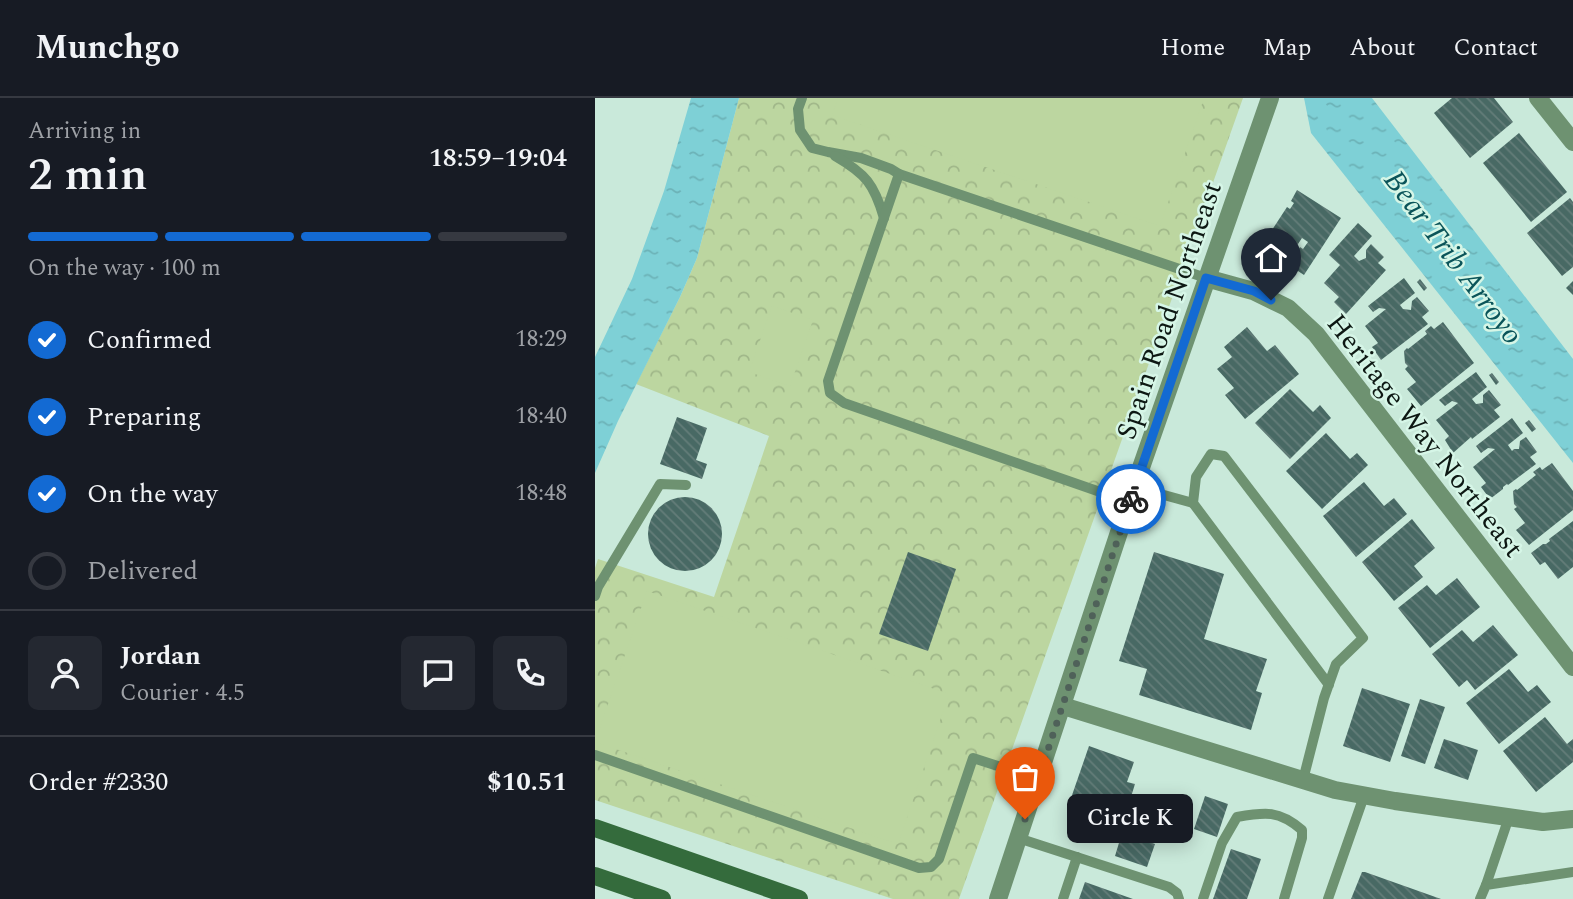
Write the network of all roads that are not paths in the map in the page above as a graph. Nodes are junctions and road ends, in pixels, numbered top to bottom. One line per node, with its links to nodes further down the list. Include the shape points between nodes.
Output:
1 (802, 98): 5 (lane, via 800,130 813,148)
2 (1270, 98): 8 (street, Spain Road Northeast)
3 (1538, 98): 4 (street)
4 (1573, 142)
5 (828, 152): 6 (lane, via 861,158); 7 (lane, via 871,183)
6 (899, 174): 7 (lane); 8 (lane)
7 (884, 219): 10 (lane, via 828,381 830,393 844,403)
8 (1206, 278): 10 (street, Spain Road Northeast); 13 (street, Heritage Way Northeast, via 1254,291 1288,308 1316,334)
9 (686, 485): 12 (lane, via 660,484)
10 (1132, 494): 11 (lane); 15 (street, Spain Road Northeast)
11 (1193, 503): 14 (lane); 14 (lane, via 1196,477 1211,454 1224,456 1363,638 1336,664)
12 (595, 596)
13 (1573, 667)
14 (1329, 685): 18 (lane)
15 (1063, 706): 17 (street, Spain Road Northeast); 18 (street)
16 (595, 755): 17 (lane, via 919,868 931,867 939,859 973,758)
17 (1038, 779): 23 (street, Spain Road Northeast)
18 (1303, 780): 19 (street)
19 (1364, 796): 20 (street); 35 (lane)
20 (1509, 817): 21 (street, via 1543,822); 27 (lane)
21 (1573, 819)
22 (595, 828): 29 (main road)
23 (1019, 838): 24 (lane); 30 (street, Spain Road Northeast)
24 (1077, 857): 31 (lane); 32 (lane, via 1169,887)
25 (1573, 872): 27 (lane)
26 (595, 876): 28 (main road)
27 (1486, 885): 36 (lane)
28 (662, 899)
29 (799, 899)
30 (998, 899)
31 (1063, 899)
32 (1179, 899)
33 (1203, 899): 34 (lane, via 1222,843 1237,817 1261,813 1284,817 1302,830)
34 (1284, 899)
35 (1328, 899)
36 (1481, 899)

